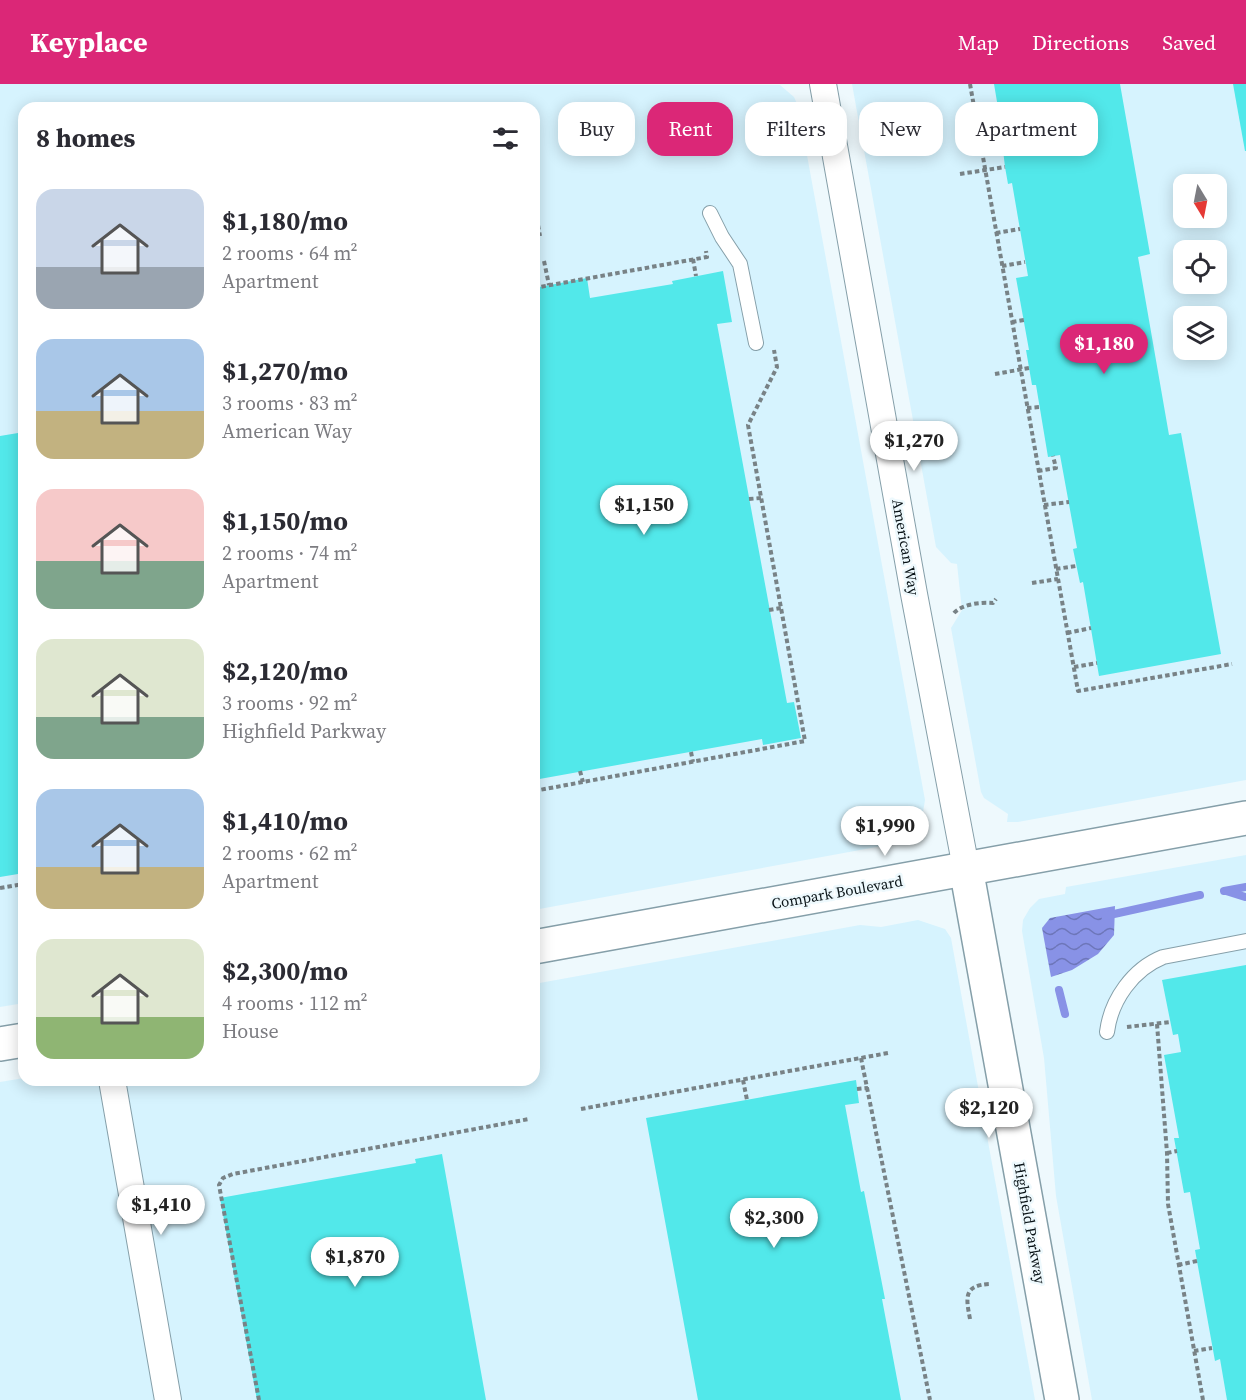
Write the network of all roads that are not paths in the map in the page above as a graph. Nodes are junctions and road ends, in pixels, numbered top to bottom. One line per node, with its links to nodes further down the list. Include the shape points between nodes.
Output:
1 (823, 84): 5 (street, American Way)
2 (710, 213): 3 (lane, via 740,264)
3 (756, 343)
4 (1246, 818): 5 (street, Compark Boulevard)
5 (966, 868): 7 (street, Compark Boulevard); 13 (street, Highfield Parkway)
6 (1246, 941): 8 (lane, via 1151,962 1137,972 1119,996)
7 (540, 946)
8 (1107, 1032)
9 (18, 1041): 10 (street)
10 (0, 1044)
11 (113, 1086): 12 (street)
12 (168, 1400)
13 (1062, 1400)

